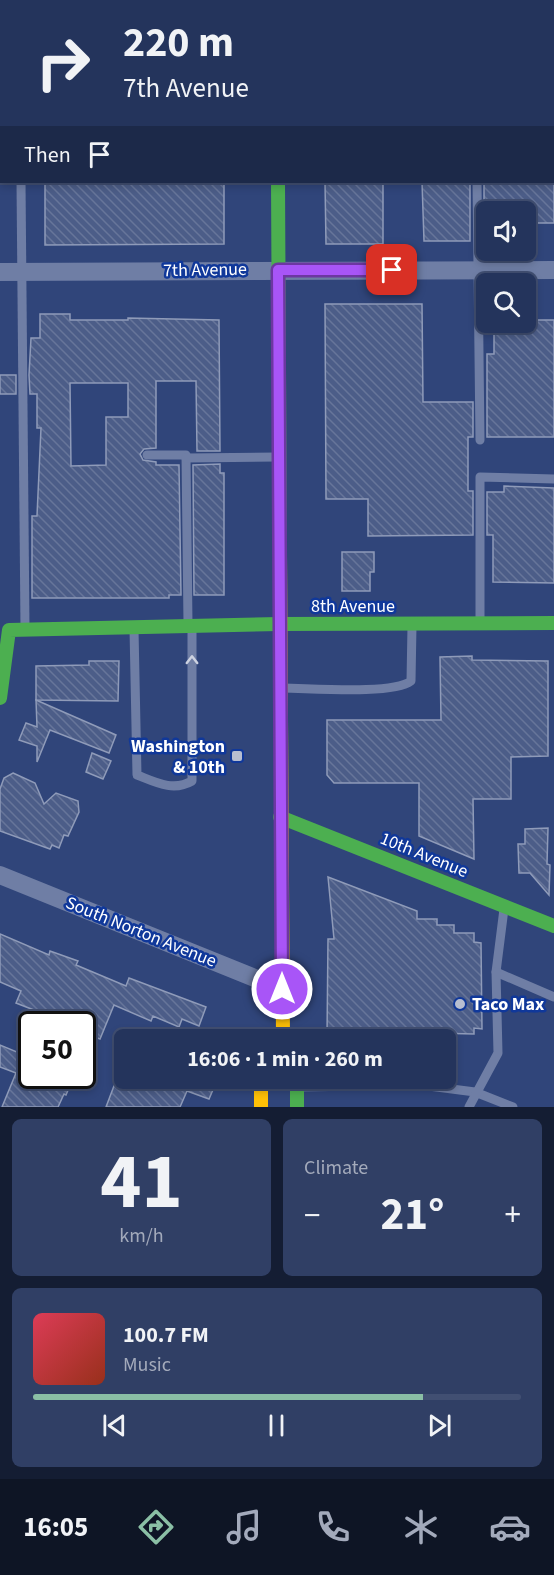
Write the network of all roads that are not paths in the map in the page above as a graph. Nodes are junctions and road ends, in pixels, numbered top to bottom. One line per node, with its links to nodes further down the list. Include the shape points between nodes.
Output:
1 (21, 183): 8 (lane)
2 (278, 183): 4 (main road)
3 (477, 183): 5 (lane)
4 (278, 270): 5 (street, 7th Avenue); 8 (street, 7th Avenue); 11 (main road)
5 (477, 270): 6 (street, 7th Avenue); 9 (lane)
6 (554, 270)
7 (0, 272): 8 (street, 7th Avenue)
8 (21, 272): 20 (lane)
9 (480, 440)
10 (147, 455): 12 (lane)
11 (279, 457): 12 (lane); 17 (main road)
12 (186, 458): 18 (lane)
13 (554, 479): 15 (lane, via 480,477)
14 (412, 623): 15 (main road, 8th Avenue); 17 (main road, 8th Avenue); 22 (lane, via 411,681 406,685 380,689)
15 (480, 623): 16 (main road, 8th Avenue)
16 (554, 623)
17 (279, 624): 18 (main road, 8th Avenue); 22 (main road)
18 (190, 626): 19 (main road, 8th Avenue); 19 (lane, one-way to 18, via 137,775 164,786 183,786 192,781)
19 (134, 627): 20 (main road, 8th Avenue)
20 (25, 630): 21 (main road, 8th Avenue)
21 (6, 639): 23 (main road)
22 (279, 688): 24 (main road)
23 (0, 698)
24 (280, 817): 26 (main road, 10th Avenue); 29 (main road)
25 (0, 875): 29 (street, South Norton Avenue)
26 (505, 906): 27 (main road, 10th Avenue); 28 (lane)
27 (554, 926)
28 (496, 972): 30 (lane); 35 (lane, via 498,1053)
29 (282, 989): 31 (main road)
30 (554, 997)
31 (281, 1029)
32 (261, 1089): 36 (main road)
33 (297, 1089): 37 (main road)
34 (452, 1089): 35 (lane)
35 (475, 1092): 38 (lane); 39 (lane)
36 (261, 1107)
37 (297, 1107)
38 (469, 1107)
39 (513, 1107)

